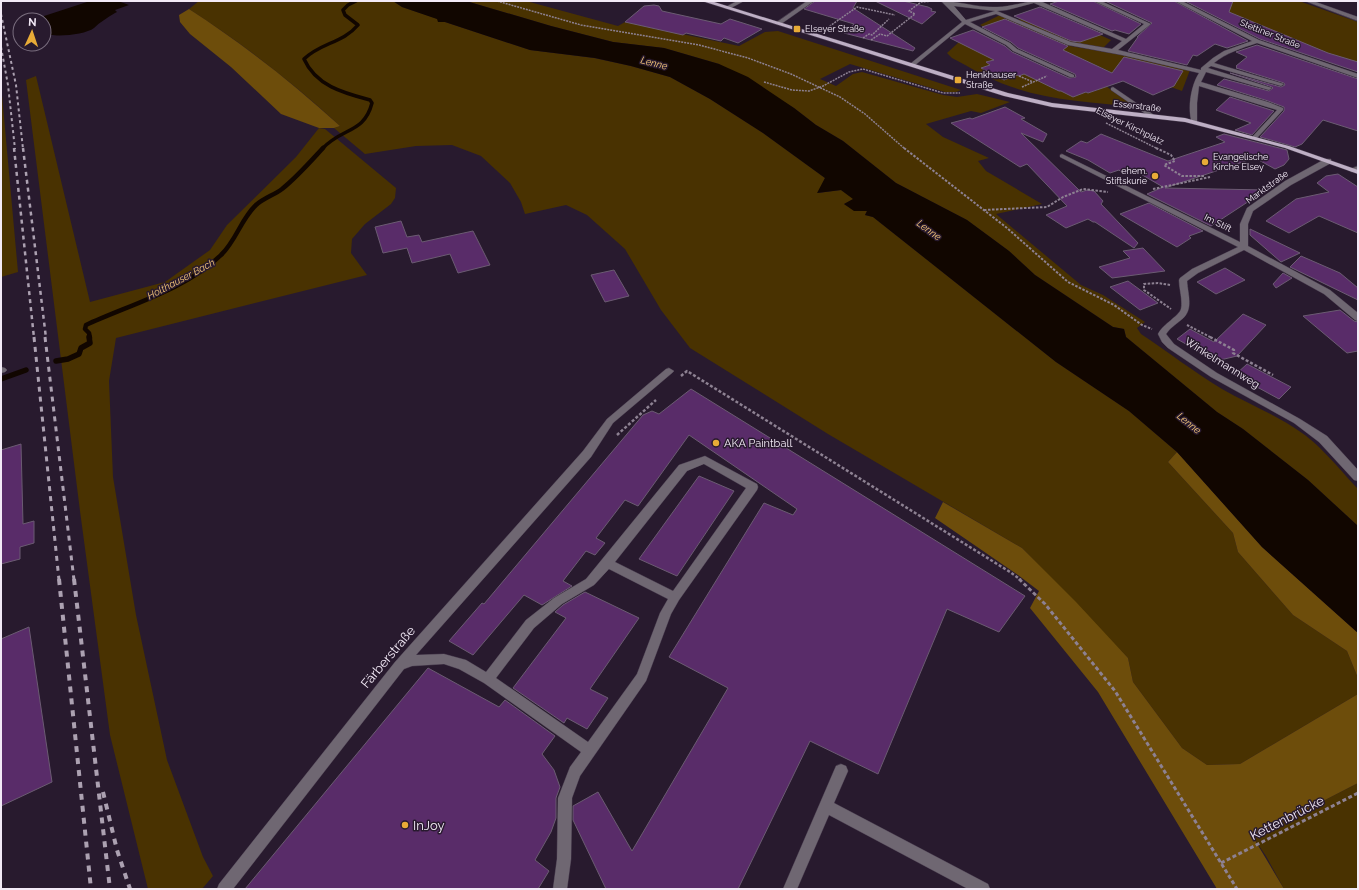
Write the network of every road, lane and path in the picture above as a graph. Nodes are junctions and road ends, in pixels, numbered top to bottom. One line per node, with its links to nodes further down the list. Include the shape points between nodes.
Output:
1 (497, 1): 39 (path, via 581,25 726,52 755,60)
2 (705, 1): 13 (main road)
3 (741, 1): 13 (street)
4 (811, 1): 20 (street)
5 (936, 1): 25 (path, via 921,2 909,12 915,14 896,30 887,36 880,34)
6 (1035, 1): 14 (street); 22 (street)
7 (1097, 1): 22 (street, via 1148,24)
8 (1178, 1): 23 (street, Stettiner Straße)
9 (1308, 1): 12 (street)
10 (1330, 1): 12 (street)
11 (946, 2): 14 (street, via 975,8); 19 (street)
12 (1318, 5): 18 (street)
13 (727, 8): 20 (main road)
14 (1007, 8): 15 (street)
15 (996, 12): 19 (street); 26 (street, via 1070,44)
16 (894, 15): 21 (path, via 857,7)
17 (889, 19): 24 (path, via 872,35 869,34)
18 (1358, 19)
19 (965, 22): 28 (street); 29 (street, via 1015,50)
20 (779, 23): 21 (main road)
21 (817, 35): 24 (main road)
22 (1126, 41): 26 (street)
23 (1257, 41): 27 (street, via 1233,49); 33 (street, Stettiner Straße)
24 (852, 46): 25 (main road)
25 (859, 48): 28 (main road)
26 (1112, 52): 30 (street)
27 (1210, 64): 30 (street); 38 (street)
28 (912, 65): 37 (main road, Esserstraße)
29 (1060, 70): 32 (street); 35 (path)
30 (1202, 71): 36 (street); 40 (street)
31 (1019, 76): 35 (path)
32 (1072, 76)
33 (1358, 76)
34 (764, 82): 39 (path, via 797,92 811,91)
35 (1033, 82): 42 (path)
36 (1196, 83): 45 (street); 46 (street, via 1281,109)
37 (972, 84): 39 (path, via 964,92 943,93 858,69); 42 (main road, Esserstraße)
38 (1281, 84)
39 (819, 87): 52 (path, via 840,97 865,114 906,150)
40 (1270, 88)
41 (1113, 89): 43 (street)
42 (1006, 95): 43 (main road, Esserstraße, via 1052,105)
43 (1152, 116): 45 (main road, Esserstraße)
44 (1104, 122): 50 (path, Elseyer Kirchplatz, via 1171,154 1175,161 1164,165 1182,176 1210,177)
45 (1194, 122): 46 (main road, Esserstraße)
46 (1255, 137): 48 (main road, Esserstraße)
47 (1062, 156): 53 (street, Im Stift)
48 (1328, 161): 49 (main road, Esserstraße); 53 (street, Marktstraße, via 1288,183 1250,210 1244,224)
49 (1356, 170)
50 (1152, 189)
51 (1112, 193): 52 (path, via 1083,189 1047,207)
52 (983, 210): 58 (path, via 1068,282)
53 (1244, 247): 54 (street, via 1196,271 1183,280); 56 (street, Im Stift, via 1327,292)
54 (1182, 287): 55 (path, via 1158,283 1144,284 1144,290); 57 (street, via 1186,308)
55 (1166, 306)
56 (1358, 318)
57 (1176, 319): 58 (street, via 1164,328); 60 (path, via 1234,350 1233,353)
58 (1162, 334): 64 (street, Winkelmannweg, via 1171,346 1214,375 1297,420 1323,439)
59 (669, 372): 67 (street, Färberstraße, via 610,421 587,454)
60 (1273, 375)
61 (676, 381): 73 (path, via 687,371 1010,572 1029,587 1115,690)
62 (660, 396): 63 (path, via 640,417)
63 (613, 438)
64 (1358, 477)
65 (607, 563): 66 (street); 66 (street, via 682,468 705,460 753,487); 68 (street, via 590,582 558,601 530,624)
66 (675, 597): 69 (street, via 666,613 642,677)
67 (399, 666): 68 (street, via 412,661 444,659 462,664); 74 (street, Färberstraße)
68 (488, 679): 69 (street)
69 (590, 751): 75 (street, via 575,772 565,798 564,859)
70 (841, 771): 72 (street)
71 (1358, 793): 73 (path, Kettenbrücke)
72 (826, 806): 76 (street); 77 (street)
73 (1221, 863): 78 (path)
74 (224, 889)
75 (560, 889)
76 (790, 889)
77 (983, 889)
78 (1237, 889)

